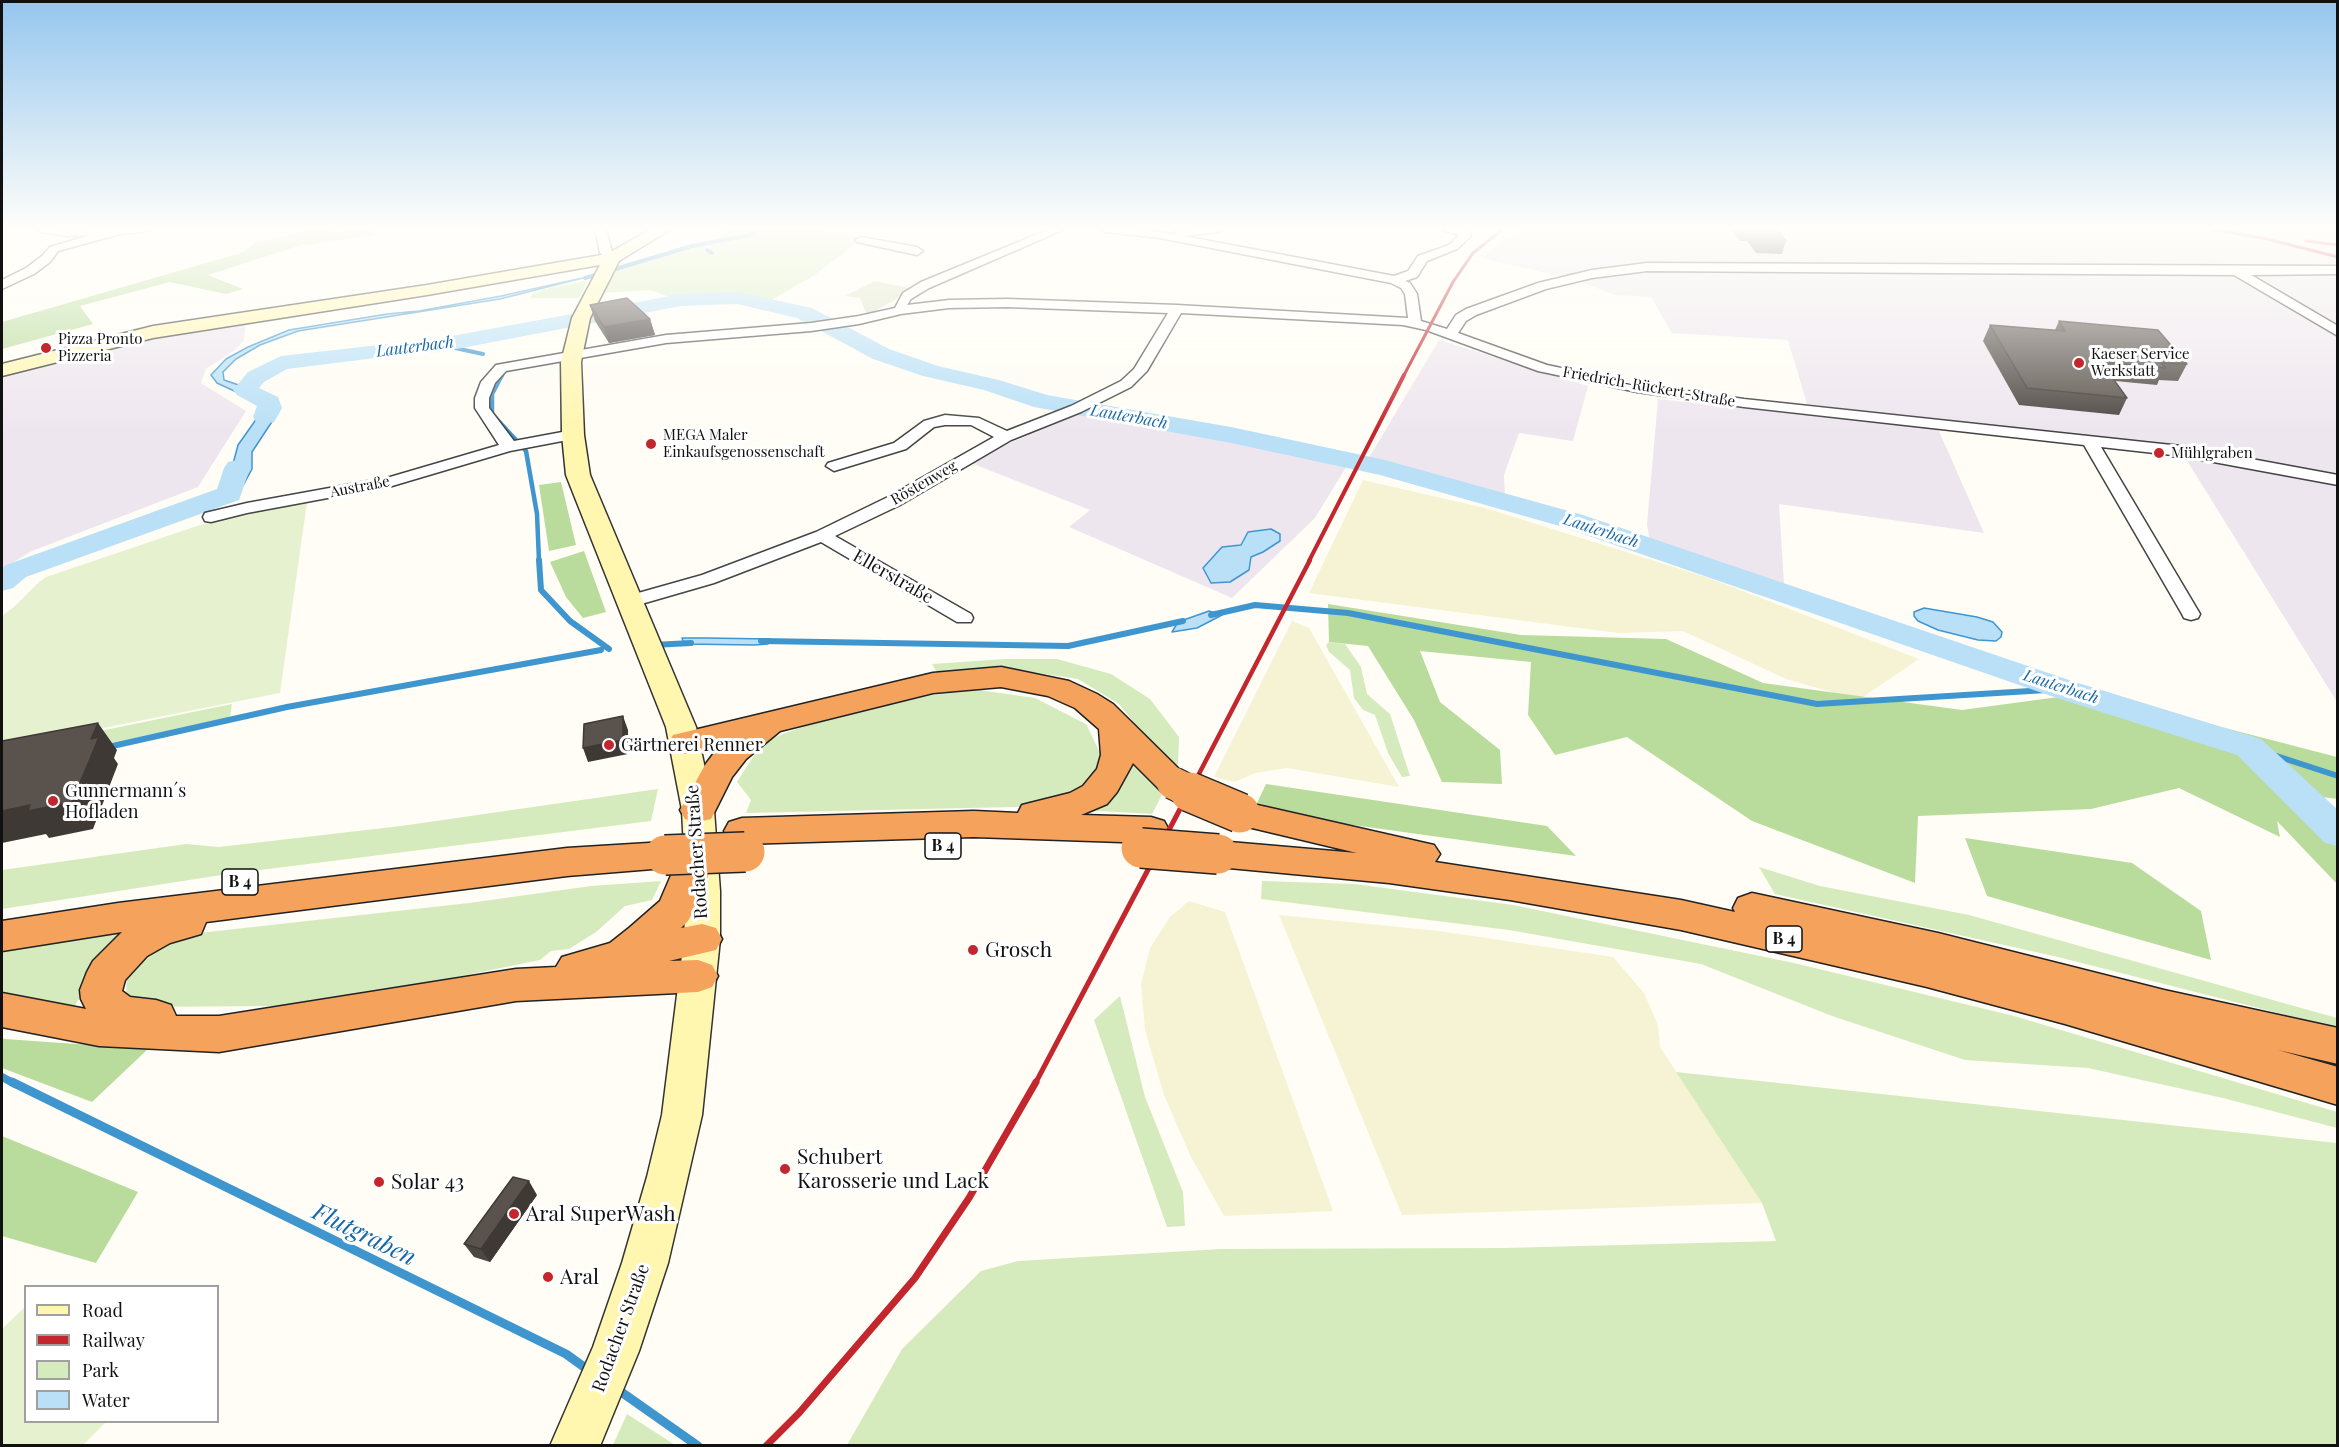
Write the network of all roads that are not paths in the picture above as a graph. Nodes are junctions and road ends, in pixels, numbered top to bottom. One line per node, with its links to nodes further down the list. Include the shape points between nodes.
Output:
1 (384, 297): 13 (street, via 165,330)
2 (592, 297): 12 (street, Rodacher Straße)
3 (907, 297): 8 (street)
4 (1411, 297): 9 (street)
5 (1514, 297): 11 (street, via 1470,312)
6 (2279, 297): 10 (street)
7 (1178, 309): 8 (street, Friedrich-Rückert-Straße, via 969,303); 9 (street, Friedrich-Rückert-Straße); 15 (street, Röstenweg, via 1140,371 1126,384 1080,408)
8 (901, 310): 12 (street, Friedrich-Rückert-Straße, via 821,326 666,339)
9 (1415, 323): 11 (street, Friedrich-Rückert-Straße)
10 (2337, 332)
11 (1450, 335): 16 (street, Friedrich-Rückert-Straße, via 1551,370 1637,388)
12 (572, 355): 14 (street, Rodacher Straße); 17 (street, via 510,366 488,382 482,408 506,441)
13 (2, 370)
14 (573, 435): 17 (street, Austraße); 22 (street, Rodacher Straße, via 578,475)
15 (1006, 437): 18 (street, via 974,421 945,420 929,424 900,446); 21 (street, Röstenweg, via 894,501)
16 (2089, 440): 19 (street, Friedrich-Rückert-Straße, via 2206,455); 23 (street)
17 (516, 445): 20 (street, Austraße, via 412,476)
18 (834, 466)
19 (2337, 480)
20 (211, 517)
21 (822, 536): 22 (street, Röstenweg, via 708,579); 24 (street, Ellerstraße)
22 (631, 601): 27 (street, Rodacher Straße)
23 (2190, 614)
24 (964, 618)
25 (775, 723): 26 (highway, via 933,684 1001,677 1058,688 1101,711); 27 (highway); 28 (highway, via 734,751 717,773)
26 (1116, 728): 29 (highway, via 1118,755 1114,770 1095,795 1046,812); 30 (highway, bridge, via 1173,783 1210,802)
27 (685, 743): 28 (street, Rodacher Straße)
28 (698, 810): 33 (street, Rodacher Straße)
29 (974, 824): 31 (highway, B 4); 32 (highway, B 4)
30 (1228, 833): 31 (highway, B 4, bridge); 40 (highway, B 4, via 1421,854 1753,908 1938,949); 45 (highway, B 4, via 1389,869 1681,915 1927,971)
31 (1146, 839): 32 (highway, B 4, via 996,845)
32 (744, 842): 33 (highway, B 4, bridge)
33 (676, 846): 34 (highway, B 4); 35 (highway, B 4, via 383,865); 37 (highway, via 682,897 674,911); 38 (street, Rodacher Straße, via 703,891)
34 (386, 885): 36 (highway, B 4); 42 (highway, via 178,924 122,954 107,972 101,990 102,999 121,1013)
35 (2, 915)
36 (2, 936)
37 (619, 956): 38 (highway); 39 (highway)
38 (700, 957): 39 (highway); 46 (street, Rodacher Straße, via 682,1115 668,1177 645,1263)
39 (516, 985): 42 (highway)
40 (2164, 1007): 43 (highway); 44 (highway, B 4)
41 (2, 1010): 42 (highway, via 99,1029 154,1033 219,1034)
42 (294, 1021)
43 (2337, 1046)
44 (2337, 1059)
45 (2337, 1086)
46 (574, 1446)

